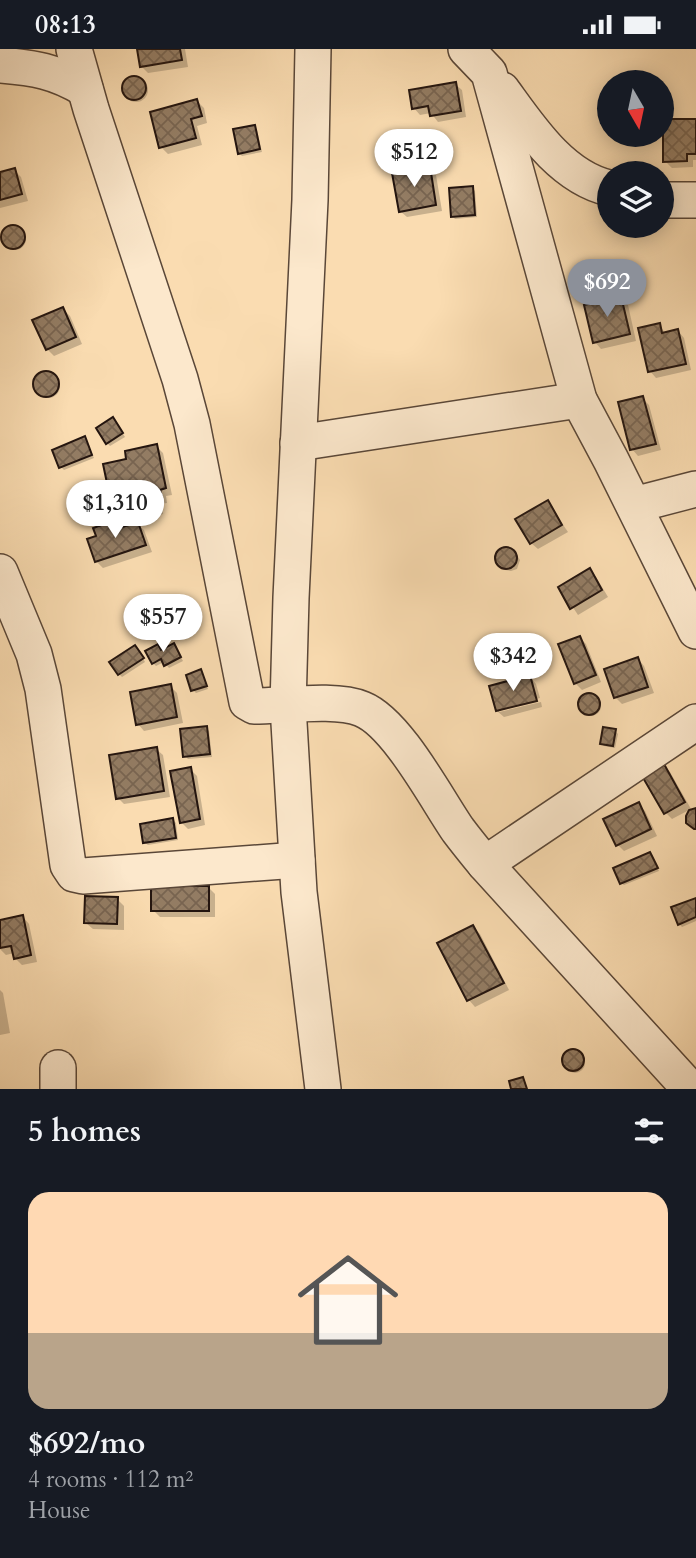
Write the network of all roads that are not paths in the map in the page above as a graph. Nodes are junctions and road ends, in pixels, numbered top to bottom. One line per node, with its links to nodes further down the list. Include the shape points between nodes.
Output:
1 (26, 49): 5 (street)
2 (74, 49): 7 (street)
3 (466, 49): 6 (street)
4 (322, 50): 12 (street)
5 (0, 63): 7 (street, via 42,69)
6 (489, 73): 8 (street, via 533,133 562,161); 11 (street)
7 (85, 89): 17 (street, via 195,434 245,697 254,706)
8 (597, 185)
9 (674, 200): 10 (street)
10 (696, 200)
11 (579, 400): 12 (street); 14 (street)
12 (298, 443): 17 (street)
13 (696, 489): 14 (street)
14 (634, 505): 16 (street)
15 (0, 572): 19 (street, via 40,677 68,865 74,874)
16 (696, 631)
17 (288, 706): 19 (street); 20 (street, via 342,703 377,719)
18 (696, 722): 20 (street)
19 (297, 860): 21 (street)
20 (485, 865): 22 (street)
21 (323, 1089)
22 (690, 1089)

